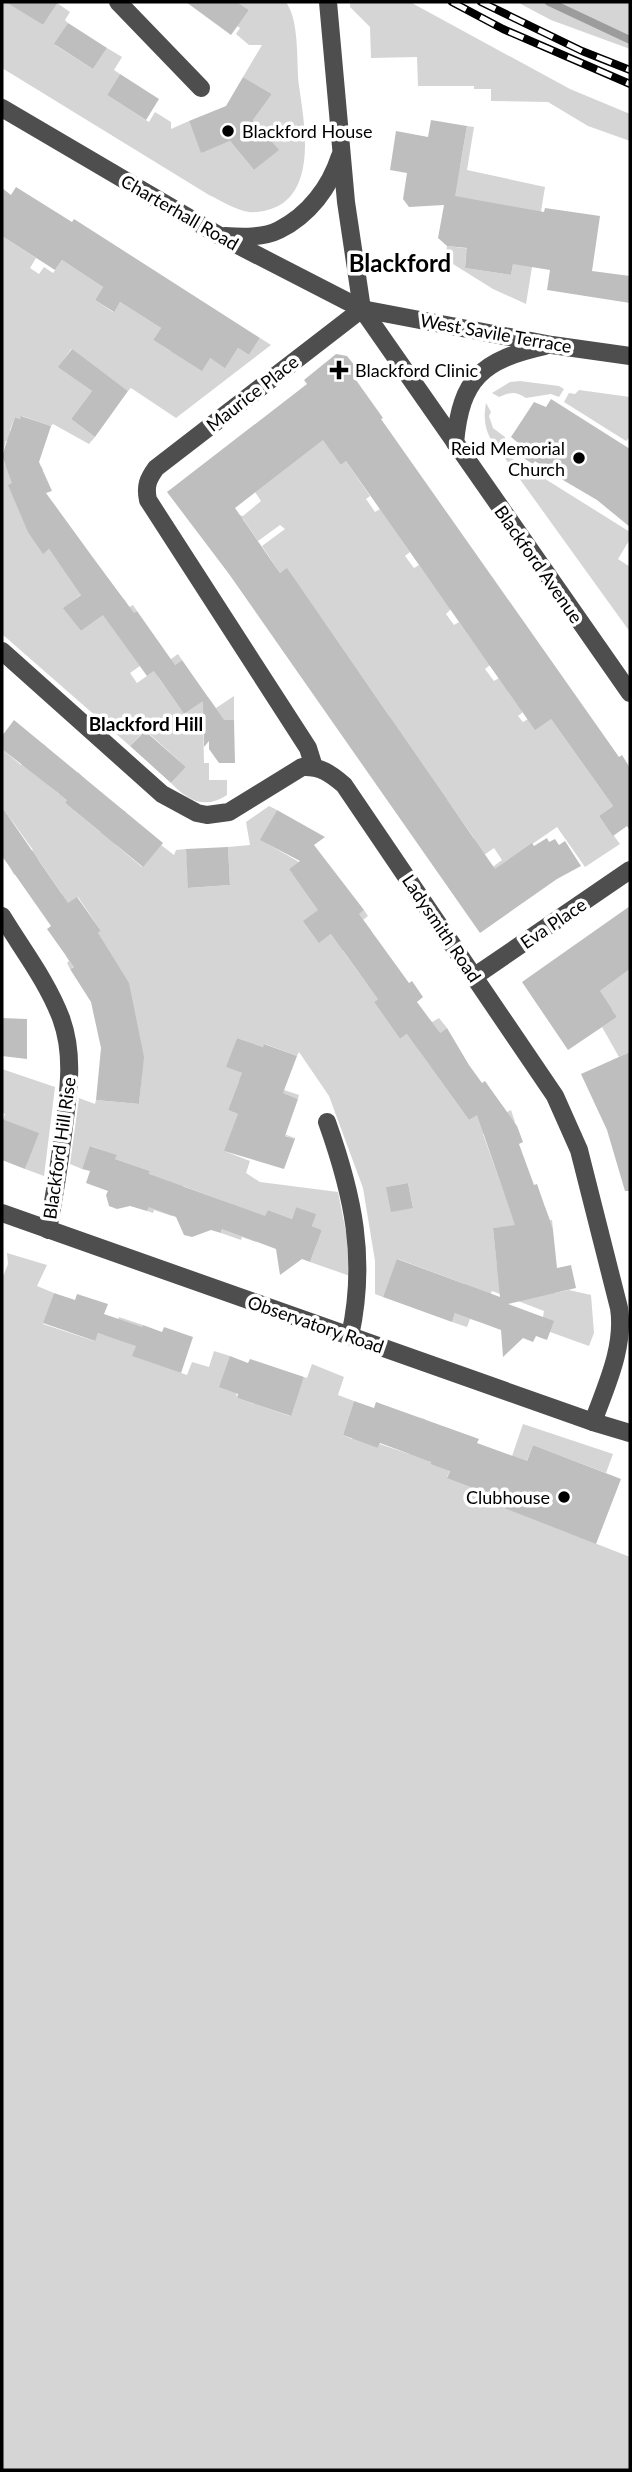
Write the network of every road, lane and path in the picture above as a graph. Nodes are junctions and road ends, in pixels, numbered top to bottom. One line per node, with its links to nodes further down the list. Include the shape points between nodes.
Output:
1 (118, 2): 3 (street)
2 (328, 2): 5 (street, Blackford Avenue)
3 (201, 88)
4 (2, 108): 6 (street, Charterhall Road)
5 (342, 149): 6 (street, via 326,188 278,231 251,237); 7 (street, Blackford Avenue)
6 (220, 236): 7 (street, Charterhall Road)
7 (362, 309): 8 (street, West Savile Terrace); 10 (street, Blackford Avenue); 13 (street, Maurice Place, via 156,468 146,490 148,500 308,748)
8 (552, 345): 9 (street, West Savile Terrace); 10 (street, via 504,358 476,378 460,406)
9 (630, 356)
10 (455, 443): 12 (street, Blackford Avenue)
11 (2, 651): 13 (street, via 162,794 197,813 229,812 292,771)
12 (630, 693)
13 (314, 767): 16 (street, Ladysmith Road, via 344,785)
14 (630, 870): 16 (street, Eva Place)
15 (2, 916): 19 (street, Blackford Hill Rise, via 54,1002 68,1047 68,1101)
16 (475, 976): 21 (street, Ladysmith Road, via 555,1096 584,1168 621,1324 618,1348)
17 (327, 1122): 20 (street, via 348,1187 356,1237 359,1282)
18 (2, 1213): 19 (street, Observatory Road)
19 (48, 1230): 20 (street, Observatory Road)
20 (350, 1336): 21 (street, Observatory Road)
21 (593, 1422): 22 (street, Observatory Road)
22 (630, 1433)

